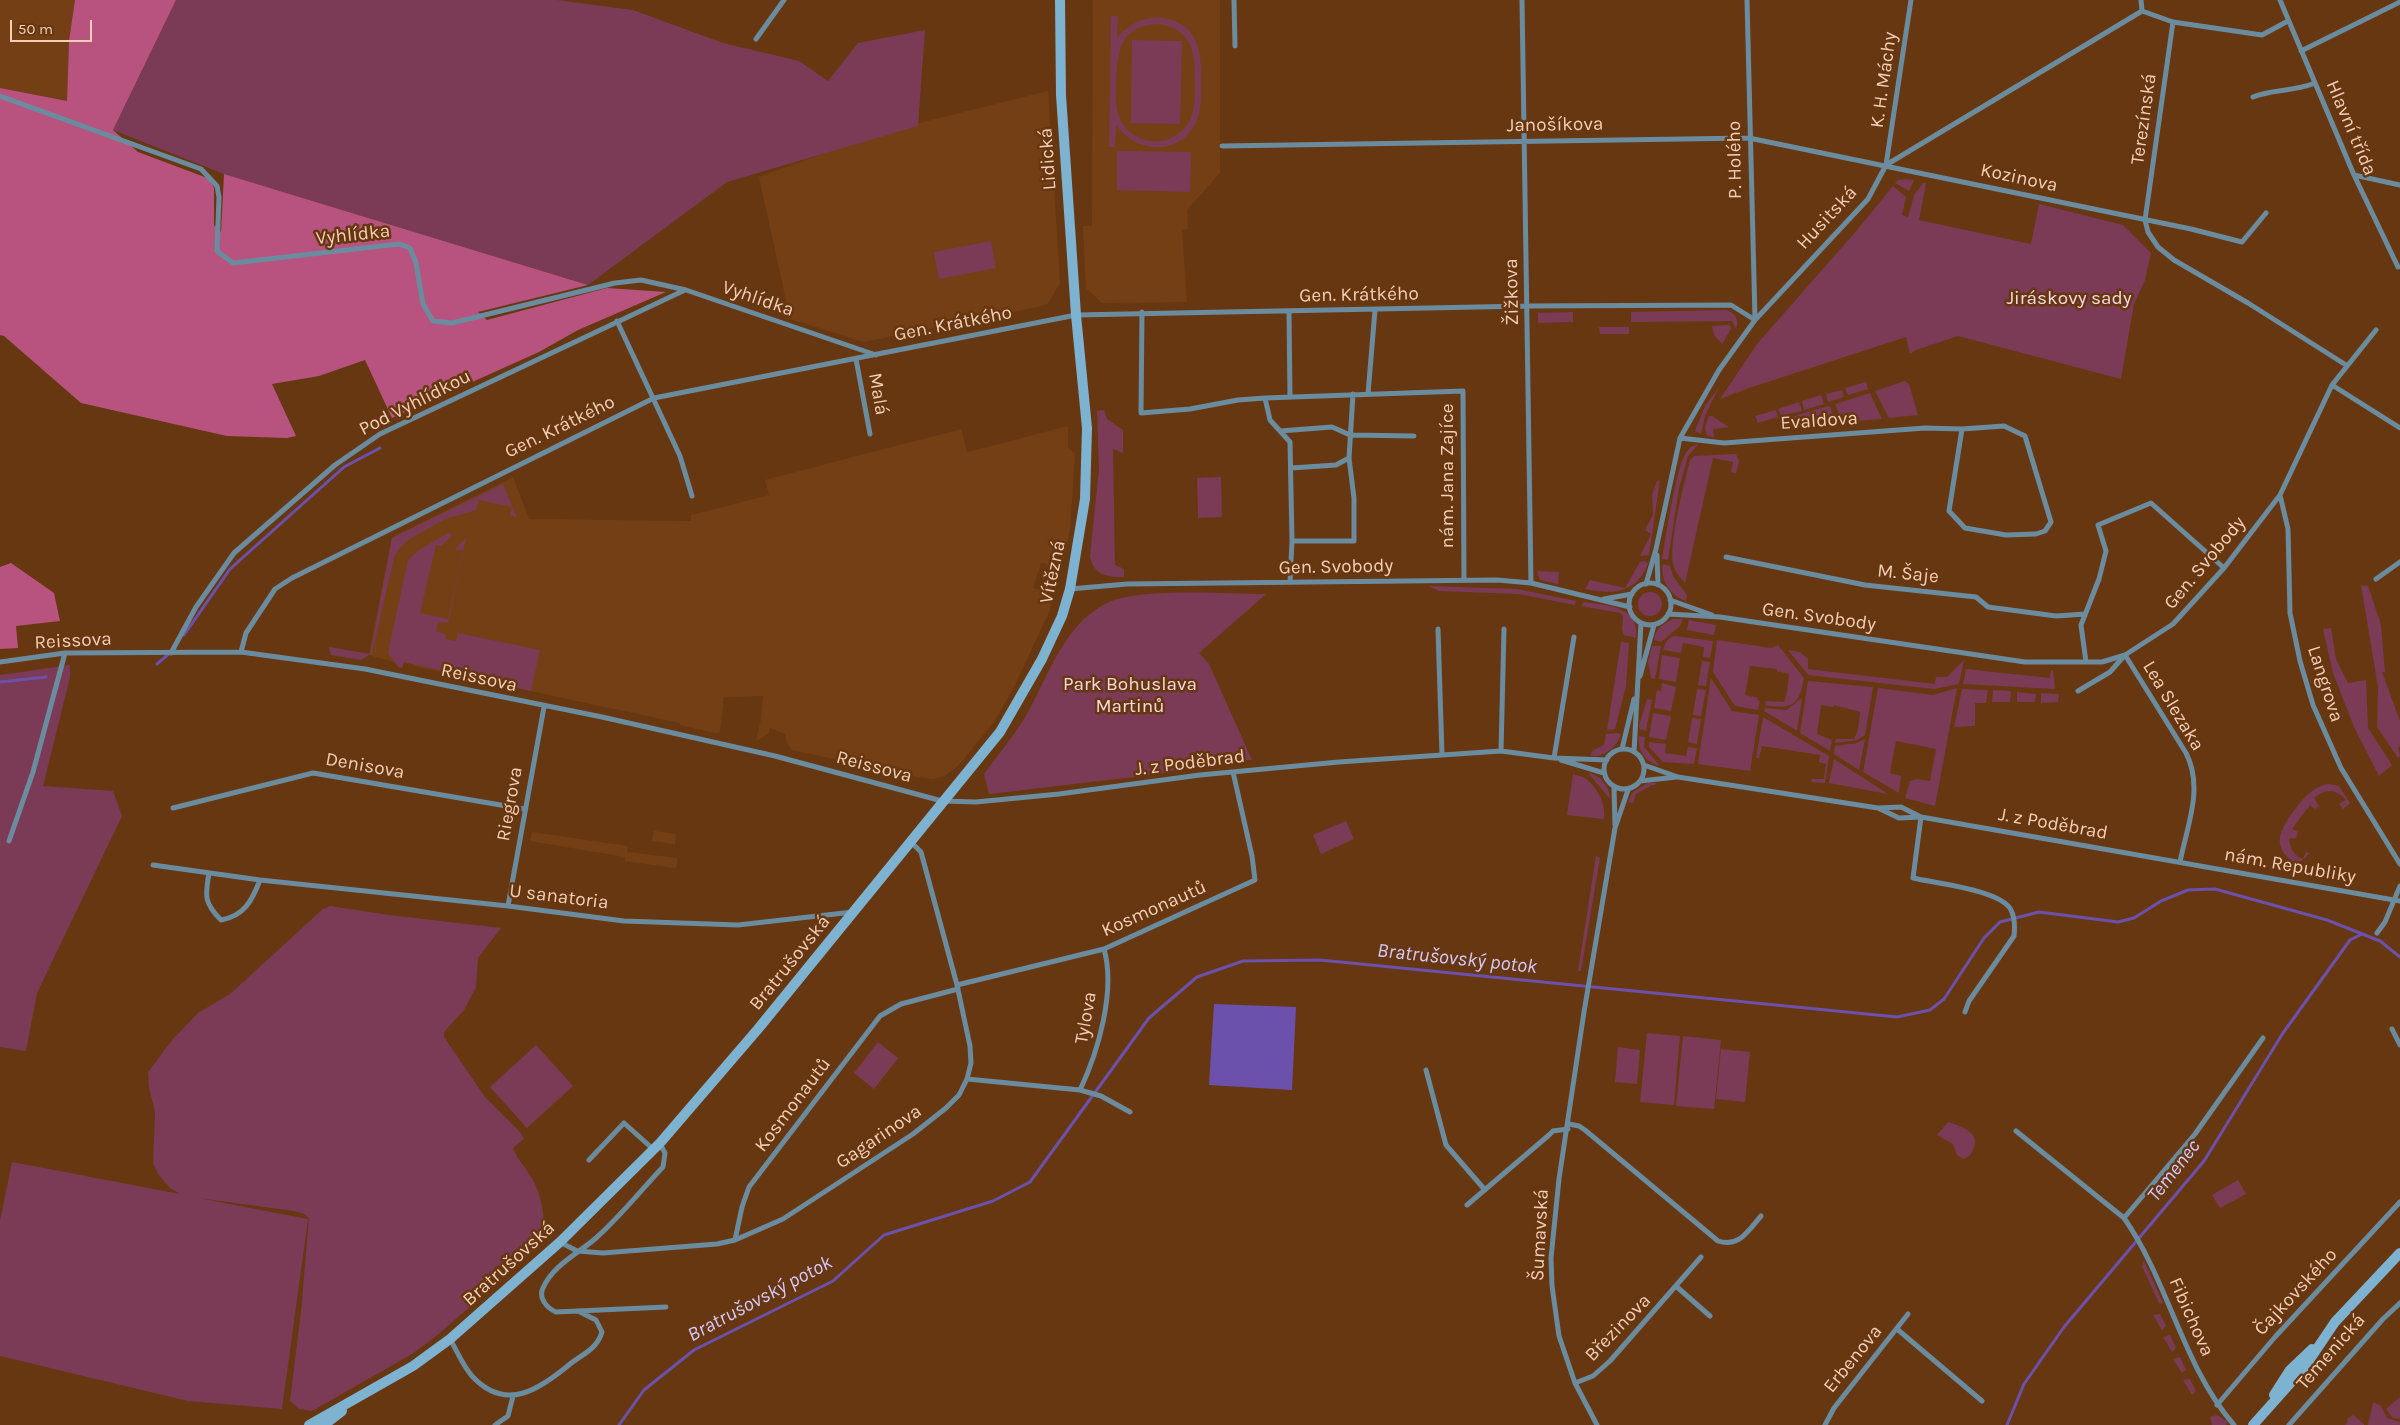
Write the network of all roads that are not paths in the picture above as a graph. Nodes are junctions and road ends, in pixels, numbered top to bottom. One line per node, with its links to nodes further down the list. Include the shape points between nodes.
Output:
1 (784, 0): 13 (street)
2 (1060, 0): 33 (main road, Lidická, via 1062,94)
3 (1234, 0): 14 (street)
4 (1522, 0): 20 (street, Žižkova)
5 (1747, 0): 19 (street, P. Holého)
6 (1911, 0): 22 (street, K. H. Máchy)
7 (2141, 0): 10 (street)
8 (2280, 0): 11 (street, Hlavní třída)
9 (2400, 2): 15 (street)
10 (2142, 12): 12 (street); 22 (street)
11 (2288, 21): 12 (street, via 2262,35); 15 (street, Hlavní třída)
12 (2173, 22): 26 (street, Terezínská)
13 (756, 39)
14 (1235, 46)
15 (2301, 51): 16 (street, Hlavní třída)
16 (2315, 83): 18 (street); 23 (street, Hlavní třída)
17 (0, 96): 28 (street, Vyhlídka, via 201,169 217,186 217,251 234,263 392,245 410,248 416,262 423,304 433,321 452,323 615,282 641,280)
18 (2254, 97)
19 (1749, 138): 20 (street, Janošíkova); 22 (street, Janošíkova); 34 (street, P. Holého)
20 (1524, 140): 21 (street, Janošíkova); 29 (street, Žižkova)
21 (1222, 146)
22 (1886, 165): 26 (street, Kozinova); 34 (street, Husitská, via 1868,199)
23 (2354, 175): 24 (street); 27 (street, Hlavní třída)
24 (2400, 184)
25 (2266, 213): 26 (street, Kozinova, via 2242,242)
26 (2145, 220): 39 (street, via 2148,232 2158,247 2174,260)
27 (2398, 267)
28 (686, 290): 35 (street, Pod Vyhlídkou); 37 (street, Vyhlídka)
29 (1528, 306): 30 (street, Gen. Krátkého); 34 (street, Gen. Krátkého, via 1731,305); 65 (street, Žižkova)
30 (1374, 310): 32 (street, Gen. Krátkého); 42 (street)
31 (1142, 312): 32 (street, Gen. Krátkého); 33 (street, Gen. Krátkého); 45 (street, nám. Jana Zajíce, via 1141,413)
32 (1288, 312): 43 (street)
33 (1076, 315): 37 (street, Gen. Krátkého); 68 (main road, Vítězná, via 1087,428 1085,499)
34 (1755, 320): 52 (street, Husitská, via 1719,370)
35 (617, 321): 44 (street); 83 (street, Pod Vyhlídkou, via 380,434 335,465 234,553 196,607)
36 (2376, 330): 39 (street, Gen. Svobody)
37 (876, 355): 38 (street, Gen. Krátkého)
38 (856, 359): 44 (street, Gen. Krátkého); 49 (street, Malá)
39 (2346, 365): 40 (street, Gen. Svobody)
40 (2332, 385): 46 (street); 55 (street, Gen. Svobody)
41 (1353, 394): 42 (street, nám. Jana Zajíce); 43 (street, nám. Jana Zajíce); 50 (street)
42 (1368, 394): 63 (street, nám. Jana Zajíce, via 1463,391)
43 (1290, 397): 45 (street, nám. Jana Zajíce)
44 (654, 398): 56 (street, via 680,456); 81 (street, Gen. Krátkého, via 292,578 275,589 246,634)
45 (1265, 398): 48 (street, via 1270,420)
46 (2400, 428)
47 (1962, 429): 47 (street, Evaldova, via 2004,426 2025,436 2050,522 2045,531 2006,535 1965,528 1949,511); 52 (street, Evaldova, via 1925,428 1724,444)
48 (1280, 431): 50 (street, nám. Jana Zajíce, via 1332,428); 54 (street, via 1290,442)
49 (870, 434)
50 (1350, 435): 51 (street, nám. Jana Zajíce); 53 (street)
51 (1414, 436)
52 (1680, 438): 58 (street, Husitská)
53 (1349, 458): 54 (street, via 1336,465); 57 (street, via 1354,498 1354,541)
54 (1291, 468): 57 (street)
55 (2280, 494): 61 (street, Gen. Svobody); 112 (street, Langrova, via 2288,529 2290,613 2313,705 2341,768)
56 (692, 496)
57 (1292, 541): 64 (street)
58 (1656, 550): 66 (street, Husitská); 67 (street, Husitská)
59 (1726, 557): 74 (street, M. Šaje, via 1865,584 1976,597 1988,607 2056,616)
60 (2400, 562): 62 (street)
61 (2224, 568): 74 (street, via 2151,503 2098,525 2106,552); 84 (street, Gen. Svobody, via 2173,624)
62 (2376, 579)
63 (1464, 580): 64 (street, Gen. Svobody); 65 (street, Gen. Svobody)
64 (1290, 582): 68 (street, Gen. Svobody, via 1127,584)
65 (1531, 583): 70 (street, Gen. Svobody)
66 (1646, 584): 67 (street); 69 (street, Gen. Svobody)
67 (1658, 585): 71 (street)
68 (1070, 589): 103 (main road, Vítězná, via 1062,616 1042,659 1000,732)
69 (1632, 594): 70 (street, Gen. Svobody); 72 (street)
70 (1601, 599): 72 (street, Gen. Svobody)
71 (1670, 600): 73 (street); 75 (street, Gen. Svobody)
72 (1630, 607): 76 (street)
73 (1668, 614): 75 (street, Gen. Svobody); 77 (street)
74 (2085, 614): 86 (street, via 2081,625)
75 (1720, 618): 86 (street, Gen. Svobody, via 2025,662)
76 (1641, 623): 77 (street); 87 (street)
77 (1654, 625): 87 (street)
78 (1438, 629): 93 (street)
79 (1504, 629): 91 (street)
80 (1574, 637): 94 (street)
81 (241, 652): 83 (street, Reissova); 89 (street, Reissova, via 365,669)
82 (65, 653): 83 (street, Reissova); 85 (street, Reissova); 109 (street, via 33,772)
83 (171, 653)
84 (2125, 656): 86 (street, Gen. Svobody); 88 (street, via 2110,672); 111 (street, Lea Slezaka, via 2193,769 2194,793)
85 (0, 662)
86 (2086, 662)
87 (1637, 688): 90 (street); 92 (street)
88 (2078, 691)
89 (544, 707): 103 (street, Reissova, via 775,756); 106 (street, Riegrova)
90 (1622, 750): 92 (street); 95 (street)
91 (1501, 751): 93 (street, J. z Poděbrad); 94 (street, J. z Poděbrad)
92 (1634, 752): 96 (street)
93 (1442, 755): 97 (street, J. z Poděbrad)
94 (1554, 758): 95 (street, J. z Poděbrad); 98 (street, J. z Poděbrad)
95 (1607, 760): 98 (street)
96 (1644, 765): 99 (street, J. z Poděbrad); 100 (street)
97 (1233, 772): 103 (street, J. z Poděbrad, via 1059,794 976,802); 121 (street, Kosmonautů, via 1255,880)
98 (1604, 772): 101 (street)
99 (1678, 777): 100 (street, J. z Poděbrad); 105 (street, J. z Poděbrad)
100 (1640, 781): 102 (street)
101 (1614, 787): 102 (street); 108 (street, Šumavská)
102 (1628, 790): 108 (street, Šumavská)
103 (942, 801): 110 (main road, Bratrušovská)
104 (173, 808): 106 (street, Denisova, via 313,773)
105 (1878, 808): 107 (street, J. z Poděbrad, via 1899,818); 107 (street, J. z Poděbrad, via 1901,807)
106 (524, 809): 118 (street, Riegrova)
107 (1921, 817): 111 (street, J. z Poděbrad); 123 (street, via 1913,878 2002,899 2011,910 2015,925 2014,936)
108 (1615, 828): 131 (street, Šumavská)
109 (9, 841)
110 (911, 842): 119 (main road, Bratrušovská); 122 (street, Gagarinova, via 921,852)
111 (2180, 862): 117 (street, nám. Republiky)
112 (2400, 864)
113 (152, 865): 114 (street, U sanatoria)
114 (209, 873): 115 (street, U sanatoria); 115 (street, via 208,907 221,920 234,918 242,912 254,896)
115 (260, 880): 118 (street, U sanatoria)
116 (2400, 886): 117 (street)
117 (2398, 901): 120 (street)
118 (508, 906): 119 (street, U sanatoria, via 624,921 738,925)
119 (854, 912): 133 (main road, Bratrušovská)
120 (2377, 933)
121 (1104, 949): 122 (street, Kosmonautů); 129 (street, Tylova, via 1108,978 1106,999 1093,1062)
122 (957, 987): 128 (street, Gagarinova, via 970,1046); 140 (street, Kosmonautů, via 901,1004 880,1016 749,1187)
123 (1964, 1012)
124 (2392, 1028): 126 (street)
125 (2263, 1038): 139 (street, via 2195,1134)
126 (2400, 1045)
127 (1426, 1070): 135 (street, via 1446,1145)
128 (967, 1079): 129 (street); 140 (street, Gagarinova, via 959,1095 913,1134 783,1219)
129 (1080, 1090): 130 (street, via 1101,1096)
130 (1130, 1112)
131 (1568, 1127): 135 (street, via 1553,1131); 138 (street, via 1579,1126 1585,1130 1718,1241 1740,1240); 153 (street, Šumavská, via 1559,1179 1551,1268 1559,1336)
132 (2016, 1131): 139 (street, Fibichova)
133 (656, 1146): 134 (street, via 624,1123); 141 (main road, Bratrušovská); 142 (street, Bratrušovská, via 665,1153 663,1167 596,1238)
134 (589, 1160)
135 (1485, 1190): 137 (street)
136 (2400, 1202): 157 (street, Čajkovského, via 2275,1336)
137 (1467, 1205)
138 (1761, 1216)
139 (2124, 1218): 157 (street, Fibichova, via 2140,1242)
140 (735, 1240): 142 (street, Gagarinova, via 604,1253)
141 (560, 1242): 142 (street, Gagarinova); 152 (main road, Bratrušovská)
142 (578, 1250): 148 (street, Bratrušovská, via 542,1289 542,1297 549,1309)
143 (2400, 1253): 164 (main road, Temenická, via 2335,1322 2297,1376)
144 (1701, 1257): 145 (street, Březinova)
145 (1677, 1287): 150 (street); 153 (street, Březinova, via 1610,1361 1593,1376)
146 (2400, 1303): 165 (street, Temenická)
147 (666, 1307): 148 (street, Bratrušovská)
148 (577, 1311): 155 (street, Bratrušovská, via 596,1320 602,1332 600,1340 556,1376 537,1388)
149 (1908, 1314): 151 (street, Erbenova)
150 (1710, 1316)
151 (1897, 1329): 156 (street); 162 (street, Erbenova, via 1834,1408)
152 (450, 1339): 154 (main road, Bratrušovská, via 413,1366); 155 (street, via 473,1376 500,1394)
153 (1575, 1383): 161 (street, Šumavská)
154 (362, 1396): 158 (main road, Bratrušovská); 159 (main road, Bratrušovská)
155 (514, 1396): 160 (street, via 508,1416)
156 (1982, 1400)
157 (2216, 1405): 163 (street, Fibichova)
158 (309, 1425)
159 (324, 1425)
160 (495, 1425)
161 (1597, 1425)
162 (1825, 1425)
163 (2234, 1425)
164 (2253, 1425)
165 (2289, 1425)

